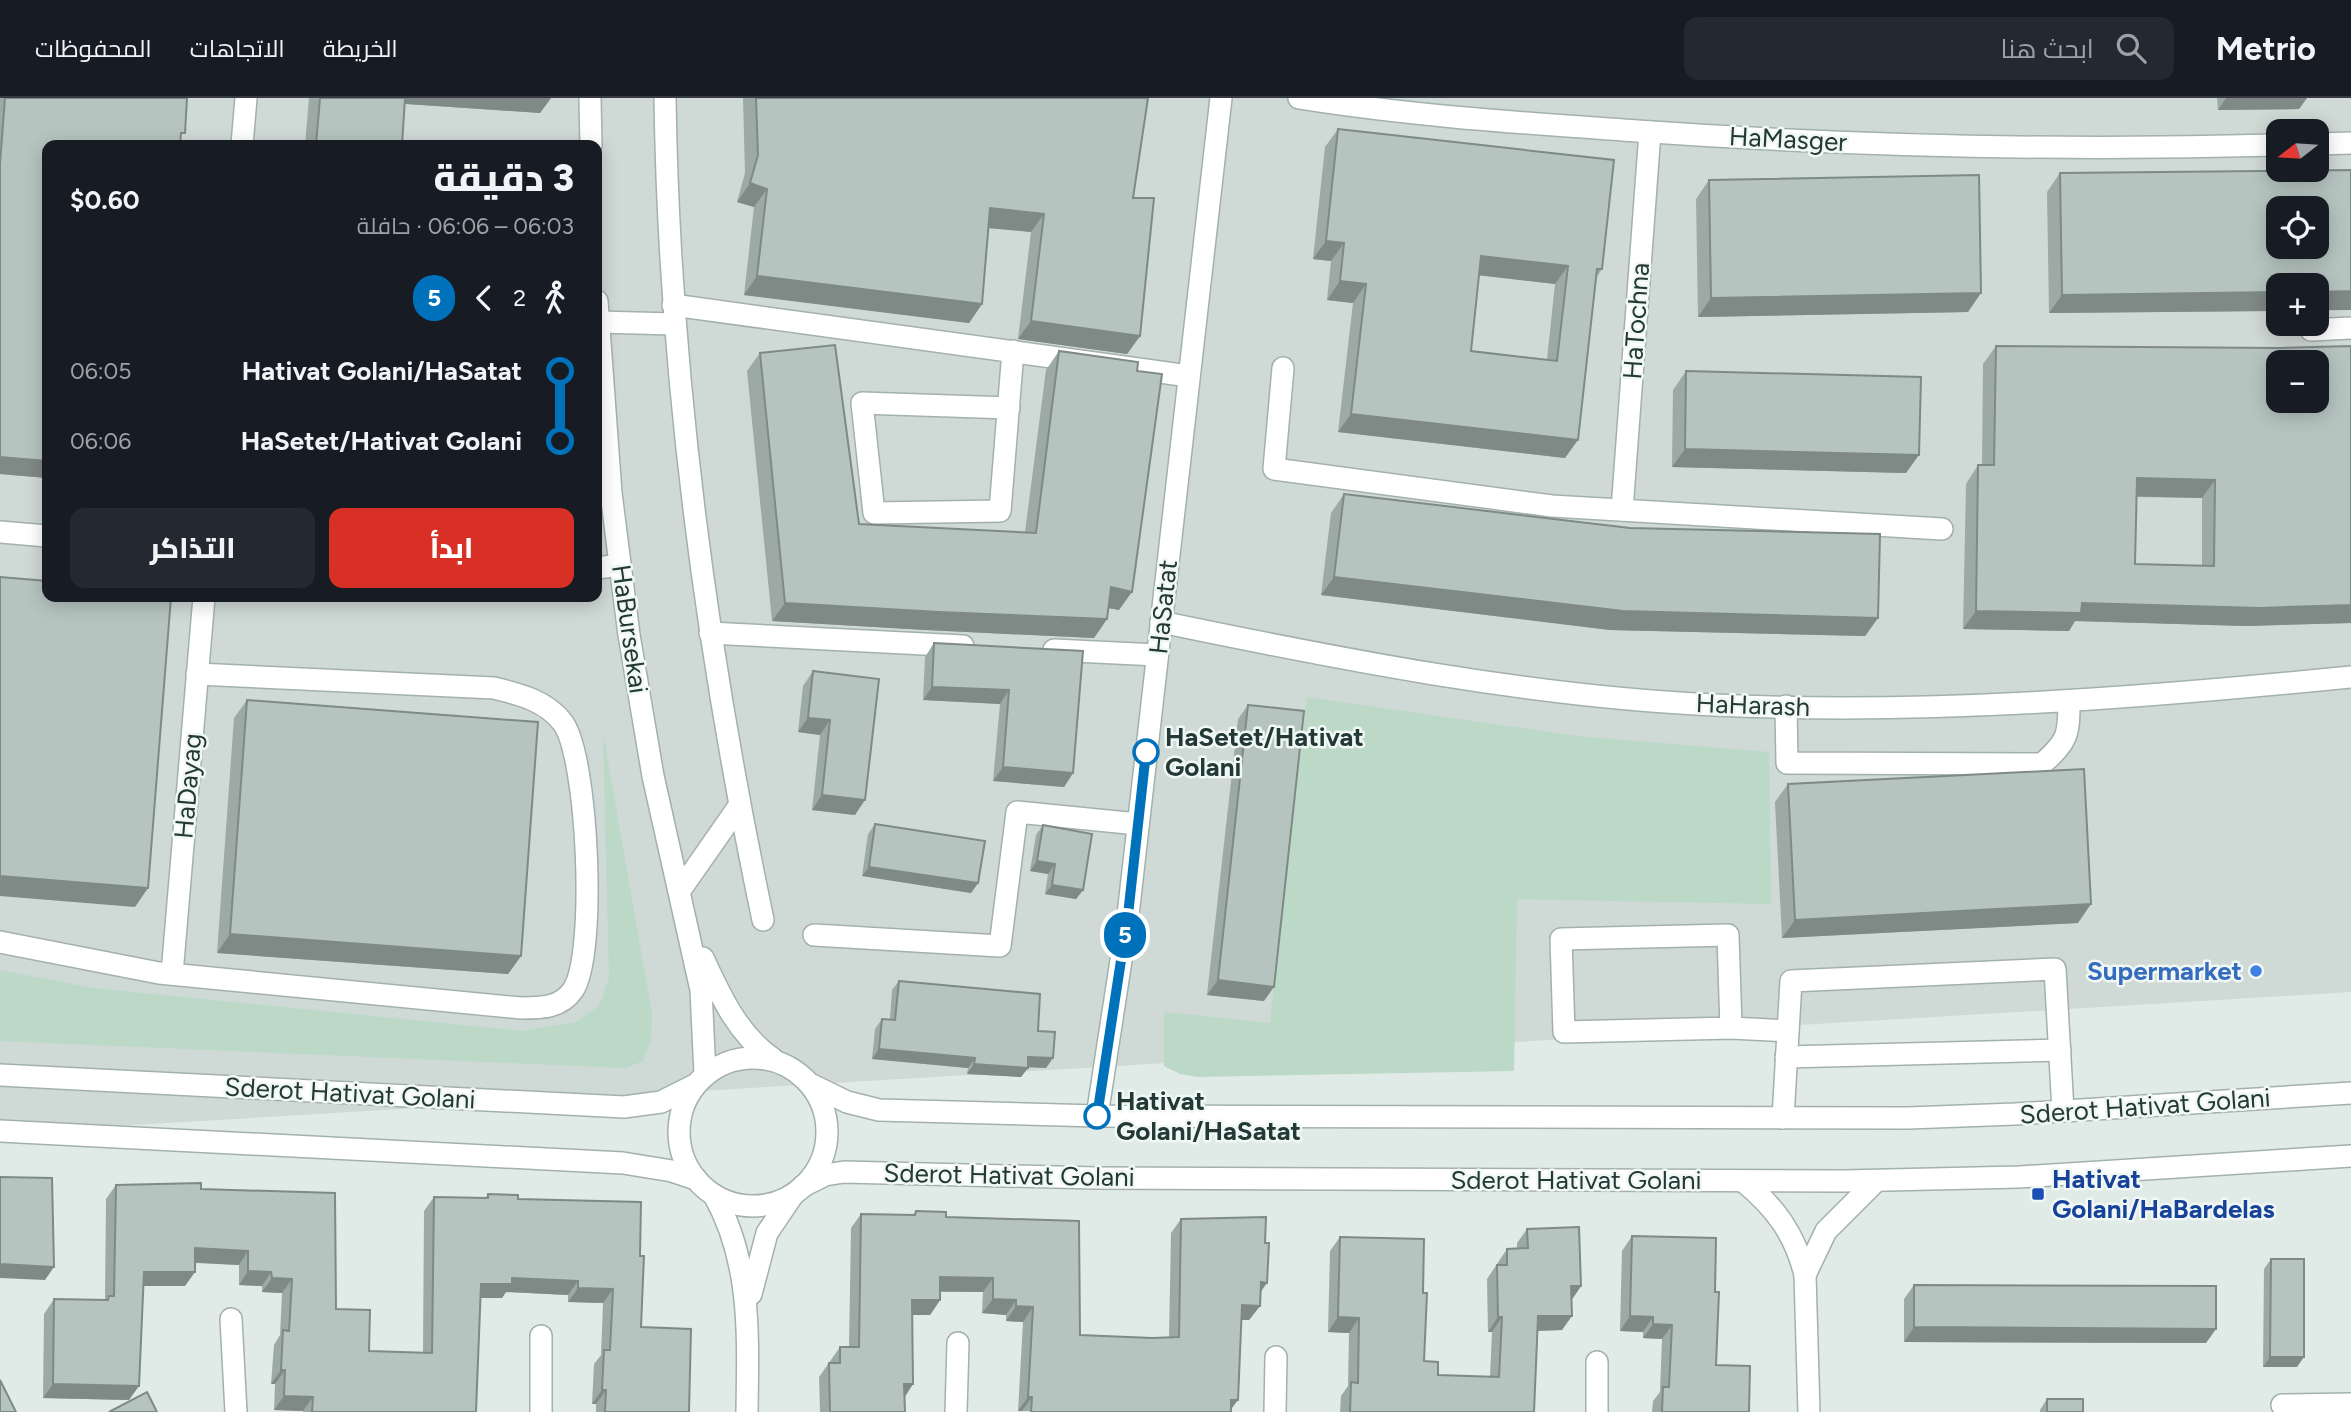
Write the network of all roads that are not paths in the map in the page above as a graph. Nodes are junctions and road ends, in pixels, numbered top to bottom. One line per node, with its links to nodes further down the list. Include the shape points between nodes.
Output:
1 (246, 98): 7 (street)
2 (590, 98): 8 (street)
3 (665, 98): 13 (street)
4 (1220, 98): 19 (street, HaSatat)
5 (1299, 98): 6 (street, HaMasger, via 1480,120)
6 (1650, 132): 11 (street, HaMasger, via 1938,145); 21 (street, HaTochna)
7 (242, 140)
8 (591, 140)
9 (2351, 143): 10 (street)
10 (2329, 144)
11 (2266, 145)
12 (602, 311): 13 (street)
13 (673, 314): 16 (street); 29 (street)
14 (2351, 328): 15 (street)
15 (2329, 329)
16 (1013, 351): 19 (street); 20 (street)
17 (1283, 368): 21 (street, via 1274,468 1552,506)
18 (602, 376): 25 (street, HaBursekai)
19 (1189, 376): 28 (street, HaSatat)
20 (1009, 408): 20 (street, via 862,403 874,513 1000,512)
21 (1622, 510): 22 (street)
22 (1942, 529)
23 (0, 532): 24 (street)
24 (42, 536)
25 (620, 565): 26 (street); 39 (street, HaBursekai, via 653,776)
26 (602, 567)
27 (204, 602): 33 (street, HaDayag)
28 (1161, 622): 32 (street, HaSatat); 36 (street, HaHarash, via 1361,663 1542,691)
29 (710, 633): 30 (street); 37 (street)
30 (989, 647)
31 (1031, 649): 32 (street)
32 (1157, 655): 38 (street, HaSatat)
33 (197, 674): 44 (street, HaDayag); 44 (street, via 494,688 539,702 563,722 577,754 588,931 575,987 568,997 542,1009)
34 (2351, 677): 35 (street, HaHarash)
35 (2069, 701): 36 (street, HaHarash, via 1879,709); 36 (street, via 2069,733 2042,764 1787,763)
36 (1786, 706)
37 (739, 806): 39 (street); 41 (street)
38 (1139, 824): 42 (street, via 1017,812 1000,946); 55 (street, HaSatat)
39 (681, 889): 40 (street, HaBursekai)
40 (686, 912): 49 (street, HaBursekai, via 720,993 756,1048); 51 (street, HaBursekai, via 701,990)
41 (764, 920)
42 (814, 935)
43 (0, 942): 44 (street)
44 (172, 974)
45 (1731, 1028): 45 (street, via 1728,935 1561,939 1564,1032); 46 (street)
46 (1788, 1031): 47 (street, via 1791,981 2055,969); 48 (street)
47 (2060, 1050): 48 (street); 54 (street)
48 (1786, 1058): 56 (street)
49 (775, 1060): 51 (street, via 731,1061); 52 (street)
50 (0, 1074): 51 (street, Sderot Hativat Golani, via 634,1107 661,1102)
51 (700, 1079): 59 (street, via 679,1124 682,1154)
52 (810, 1084): 55 (street, Sderot Hativat Golani, via 847,1102 879,1110); 62 (street, via 824,1110 827,1139 818,1167)
53 (2351, 1093): 54 (street, Sderot Hativat Golani)
54 (2063, 1111): 56 (street, Sderot Hativat Golani)
55 (1097, 1116): 56 (street, Sderot Hativat Golani)
56 (1783, 1118)
57 (0, 1130): 59 (street, via 623,1163)
58 (2351, 1156): 61 (street, Sderot Hativat Golani, via 2019,1177)
59 (696, 1179): 63 (street)
60 (1743, 1181): 61 (street, Sderot Hativat Golani); 62 (street, Sderot Hativat Golani, via 1110,1179 845,1172 825,1175); 64 (street, via 1781,1218 1799,1251)
61 (1876, 1181): 64 (street, via 1826,1231)
62 (799, 1189): 63 (street, via 760,1206 731,1203); 65 (street, via 782,1206 767,1233)
63 (714, 1195): 65 (street, via 734,1240)
64 (1805, 1275): 79 (street)
65 (748, 1317): 75 (street)
66 (232, 1319): 73 (street)
67 (541, 1336): 74 (street)
68 (958, 1343): 76 (street)
69 (1276, 1357): 77 (street)
70 (1597, 1362): 78 (street)
71 (2351, 1404): 72 (street)
72 (2281, 1405)
73 (236, 1412)
74 (541, 1412)
75 (747, 1412)
76 (956, 1412)
77 (1275, 1412)
78 (1597, 1412)
79 (1809, 1412)

